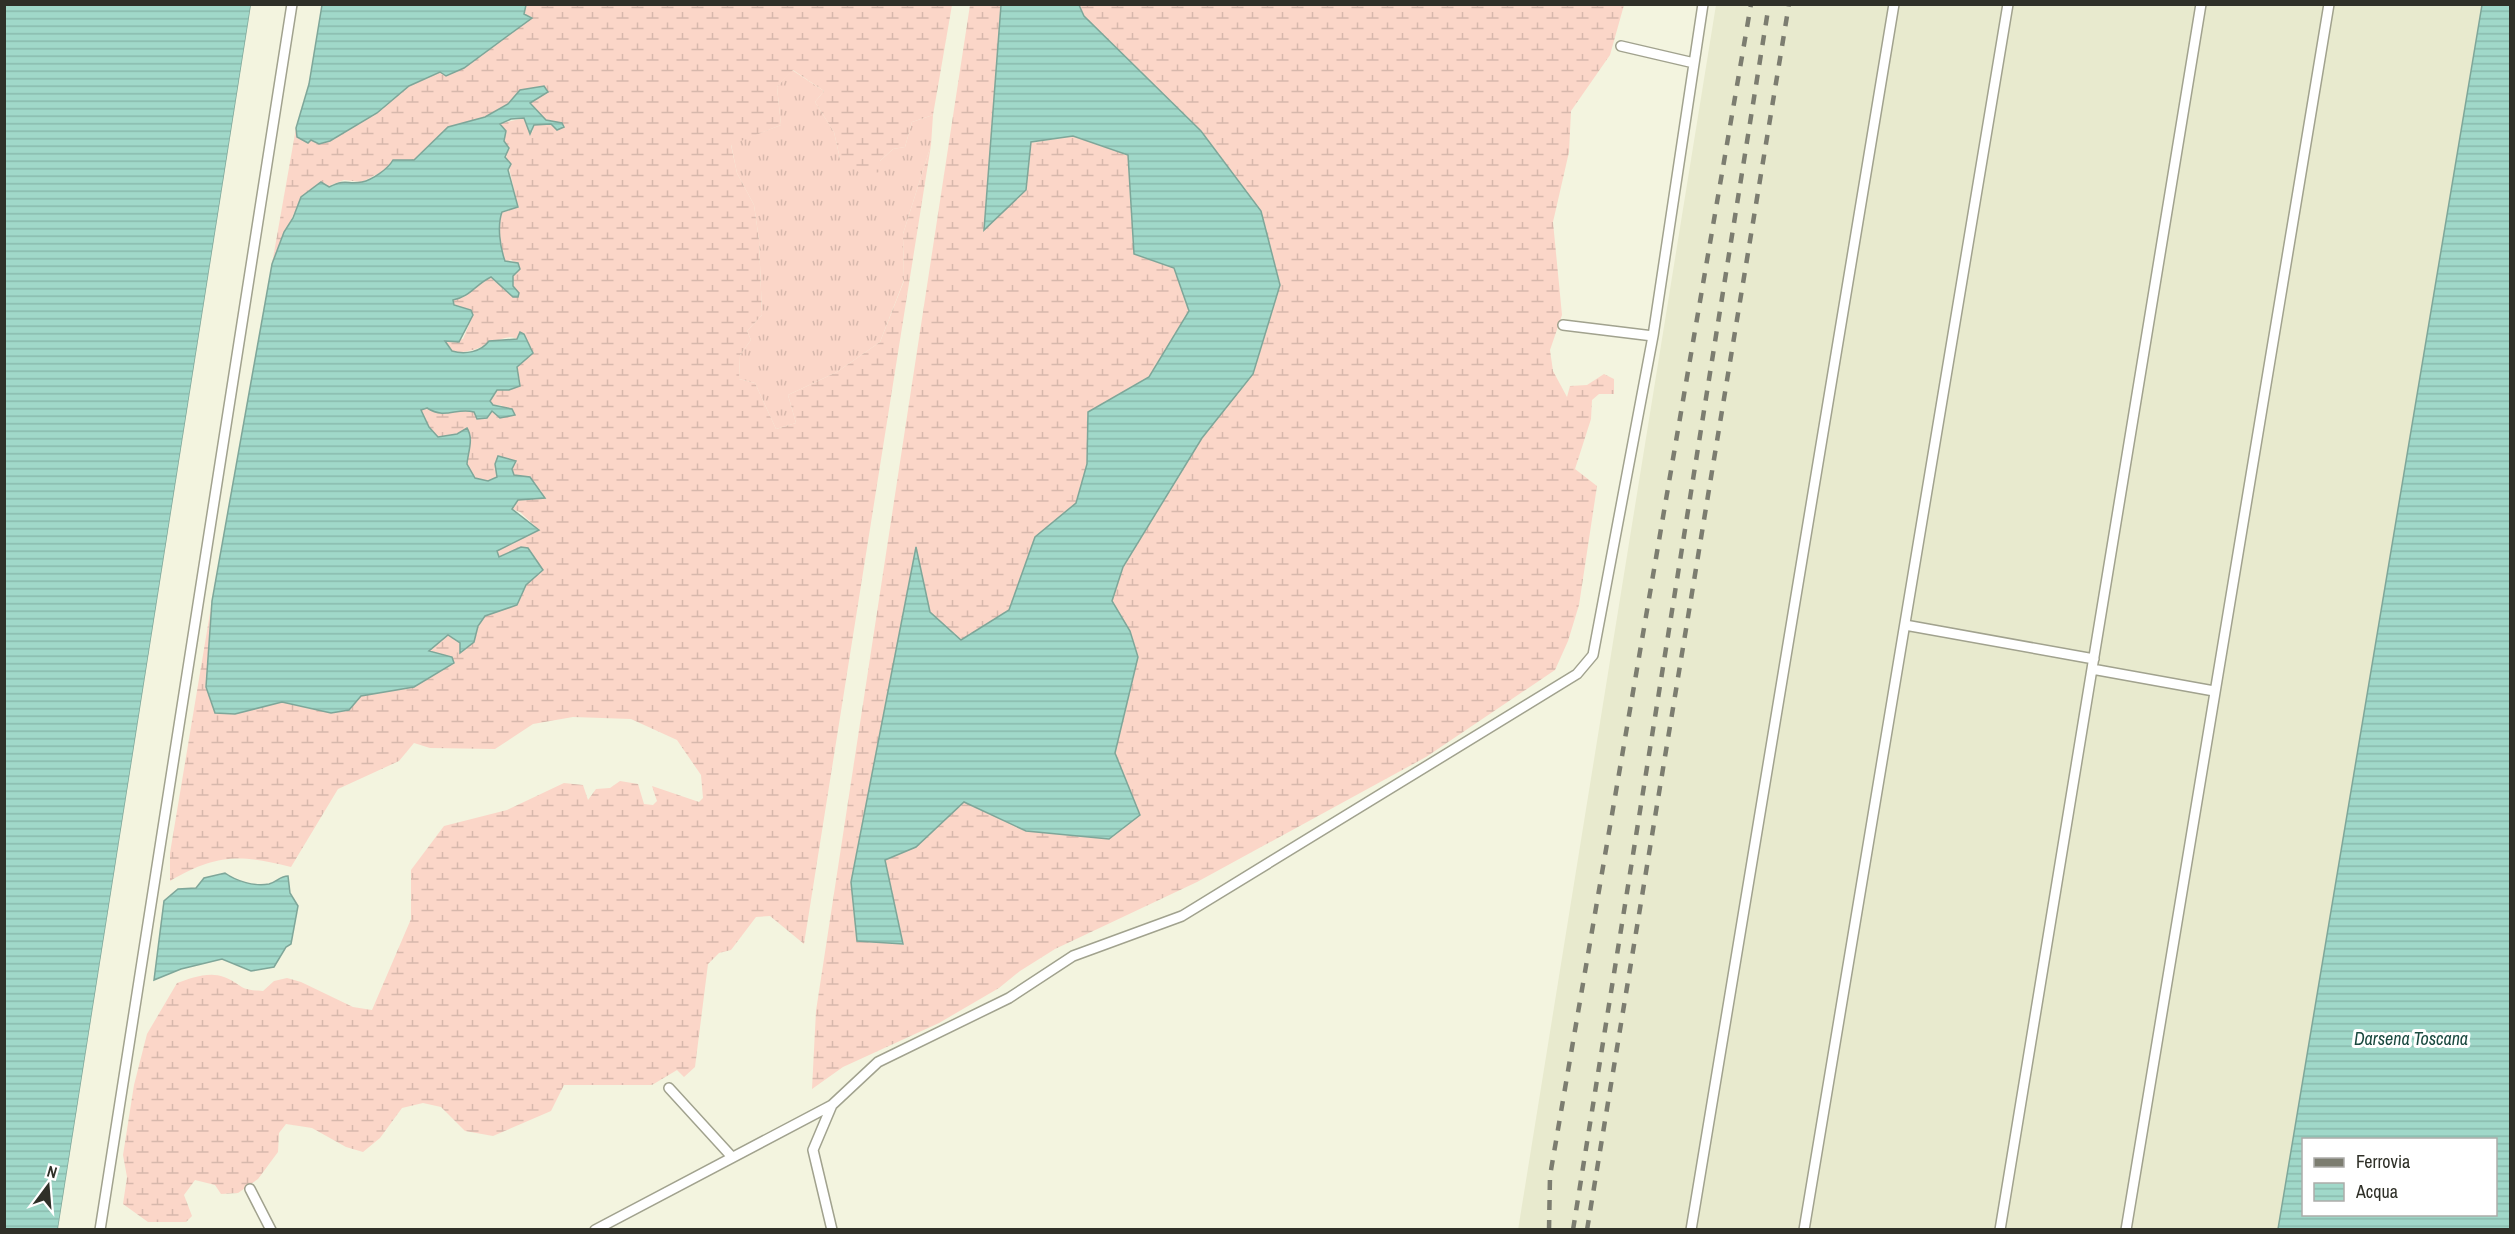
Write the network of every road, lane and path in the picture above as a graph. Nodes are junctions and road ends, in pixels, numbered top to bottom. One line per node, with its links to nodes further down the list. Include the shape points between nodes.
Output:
1 (292, 4): 18 (lane)
2 (1703, 4): 8 (lane)
3 (1894, 4): 22 (lane)
4 (2008, 4): 11 (lane)
5 (2201, 4): 12 (lane)
6 (2329, 4): 13 (lane)
7 (1621, 46): 8 (lane)
8 (1694, 63): 10 (lane)
9 (1563, 325): 10 (lane)
10 (1653, 336): 15 (lane, via 1593,655 1577,674 1182,916 1073,956 1009,998 878,1062)
11 (1905, 625): 12 (lane); 23 (lane)
12 (2093, 664): 13 (lane); 24 (lane)
13 (2214, 691): 25 (lane)
14 (669, 1088): 16 (lane)
15 (832, 1105): 16 (lane); 21 (lane, via 813,1150)
16 (732, 1157): 20 (lane)
17 (250, 1189): 19 (lane)
18 (100, 1230)
19 (271, 1230)
20 (595, 1230)
21 (832, 1230)
22 (1690, 1230)
23 (1804, 1230)
24 (2000, 1230)
25 (2126, 1230)

